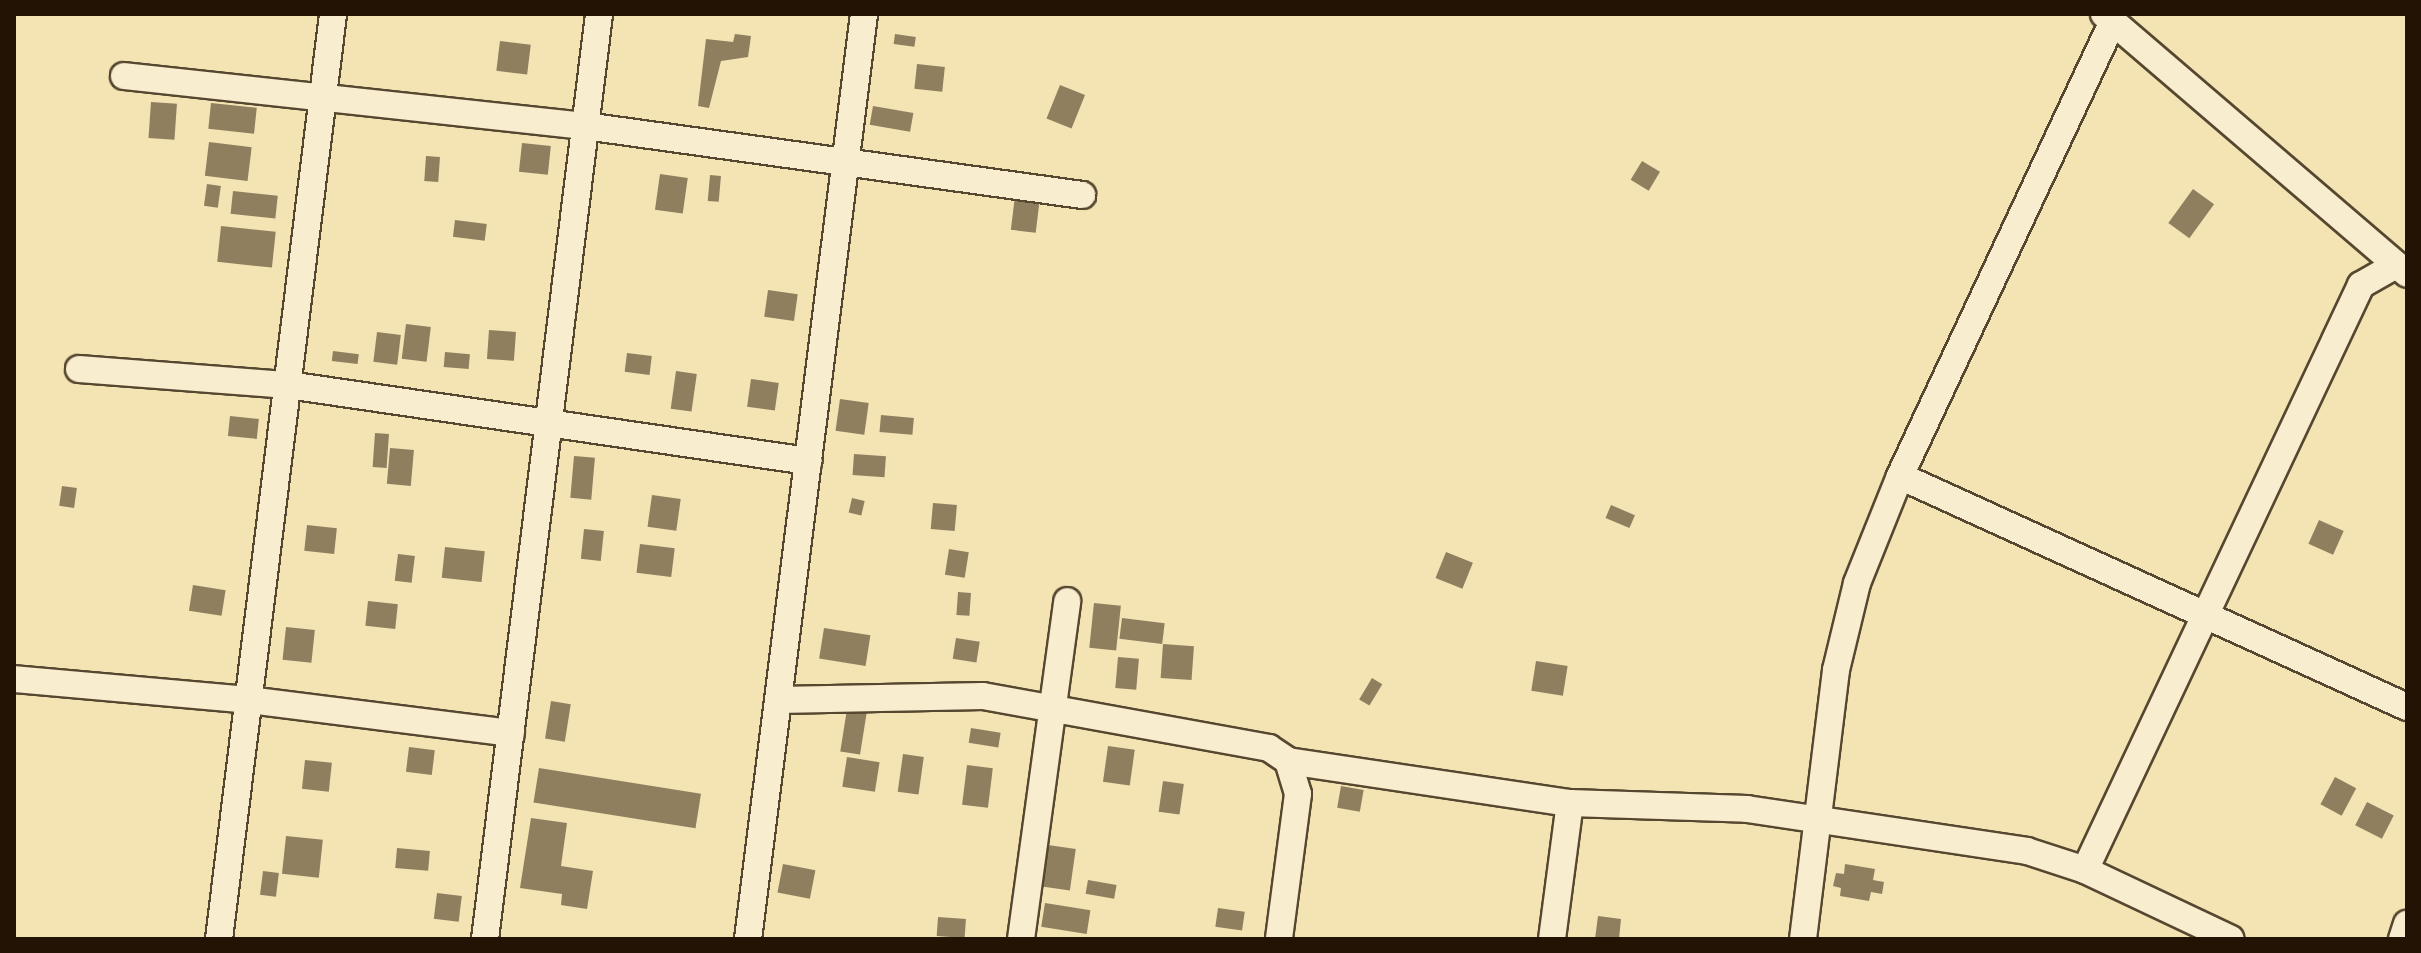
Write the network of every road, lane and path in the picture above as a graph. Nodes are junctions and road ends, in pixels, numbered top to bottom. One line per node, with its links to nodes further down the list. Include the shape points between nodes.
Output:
1 (333, 14): 6 (street)
2 (599, 14): 7 (street)
3 (864, 14): 8 (street)
4 (2108, 18): 10 (street); 15 (street)
5 (124, 76): 6 (street)
6 (322, 95): 7 (street); 12 (street)
7 (585, 126): 8 (street); 13 (street)
8 (845, 162): 9 (street); 14 (street)
9 (1082, 195)
10 (2402, 270): 17 (street, via 2361,285)
11 (79, 369): 12 (street)
12 (288, 385): 13 (street); 19 (street)
13 (549, 421): 14 (street); 23 (street)
14 (808, 461): 20 (street)
15 (1900, 476): 17 (street); 26 (street, via 1857,583 1839,655)
16 (1067, 601): 22 (street)
17 (2205, 615): 21 (street); 27 (street)
18 (14, 679): 19 (street)
19 (249, 700): 23 (street); 29 (street)
20 (778, 700): 22 (street, via 983,696); 31 (street)
21 (2407, 707)
22 (1052, 713): 24 (street, via 1269,748); 32 (street)
23 (511, 733): 30 (street)
24 (1288, 761): 25 (street); 33 (street, via 1298,794)
25 (1570, 803): 26 (street, via 1747,809); 34 (street)
26 (1818, 820): 27 (street, via 2027,851); 35 (street)
27 (2085, 870): 36 (street)
28 (2407, 924): 37 (street)
29 (219, 939)
30 (485, 939)
31 (748, 939)
32 (1021, 939)
33 (1279, 939)
34 (1552, 939)
35 (1803, 939)
36 (2231, 939)
37 (2402, 939)

